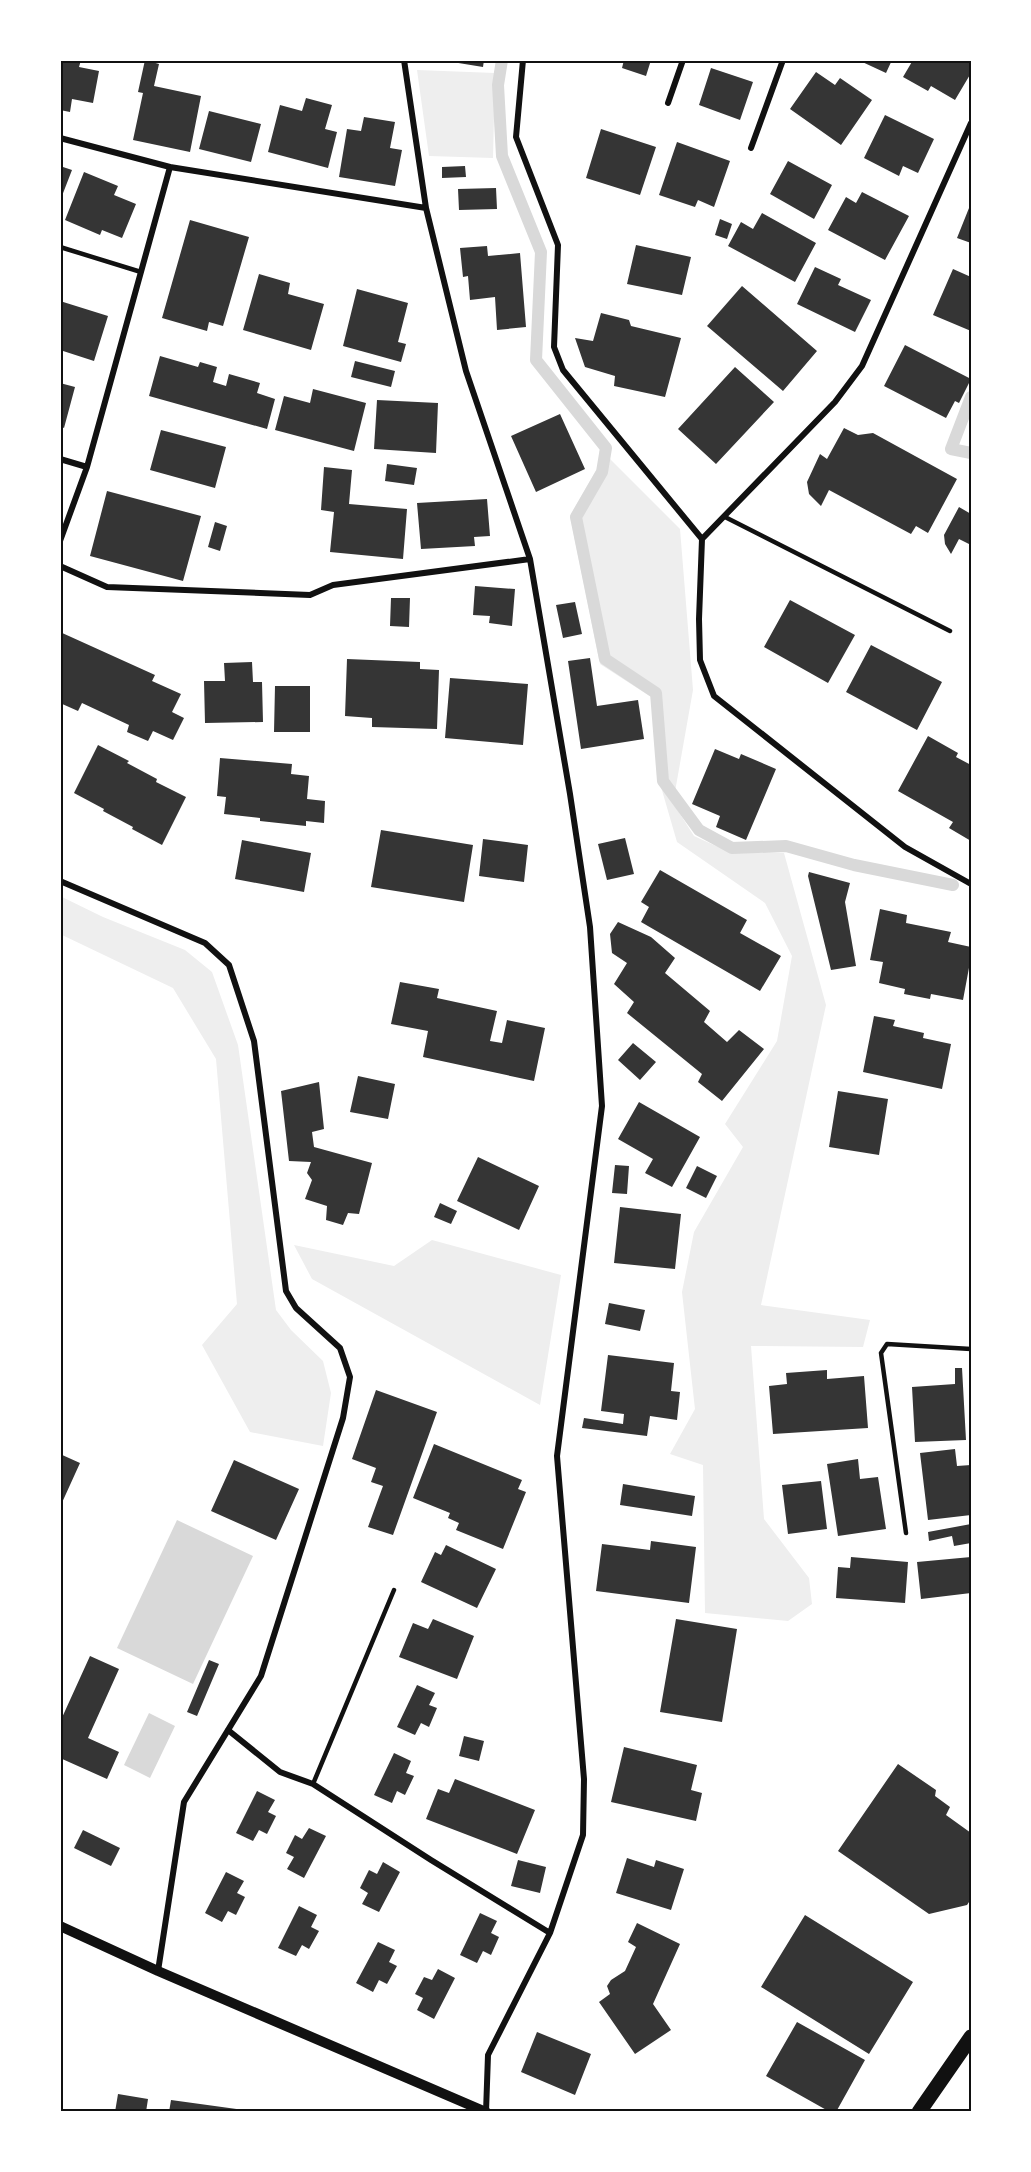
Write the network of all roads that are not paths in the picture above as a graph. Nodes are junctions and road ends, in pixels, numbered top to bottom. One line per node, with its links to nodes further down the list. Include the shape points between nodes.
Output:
1 (404, 60): 10 (street)
2 (523, 60): 16 (street, via 516,137 558,245 554,347 563,370)
3 (683, 60): 5 (street)
4 (783, 60): 8 (street)
5 (668, 103)
6 (971, 123): 15 (street, via 862,366 835,402)
7 (60, 138): 9 (street)
8 (751, 148)
9 (170, 167): 10 (street); 12 (street)
10 (426, 208): 18 (street, via 466,370)
11 (60, 247): 12 (lane)
12 (141, 273): 14 (street)
13 (60, 459): 14 (street)
14 (87, 467): 17 (street)
15 (725, 517): 16 (street); 20 (lane)
16 (702, 539): 22 (street, via 700,660 714,696 905,847)
17 (60, 541)
18 (530, 559): 19 (street, via 333,585 310,595 107,587); 29 (street, via 590,927 602,1106 557,1456 584,1779 583,1835)
19 (60, 566)
20 (950, 631)
21 (60, 881): 26 (street, via 205,943 229,965 254,1041 286,1292 296,1308 340,1348 350,1377 343,1418 261,1676)
22 (971, 884)
23 (971, 1348): 24 (lane, via 888,1344 881,1353)
24 (906, 1533)
25 (394, 1590): 27 (lane)
26 (228, 1730): 27 (street, via 280,1772); 30 (street, via 184,1802)
27 (314, 1784): 29 (street)
28 (60, 1926): 30 (street)
29 (550, 1933): 32 (street, via 488,2055)
30 (159, 1971): 32 (street)
31 (971, 2037): 33 (main road)
32 (486, 2112)
33 (919, 2112)

